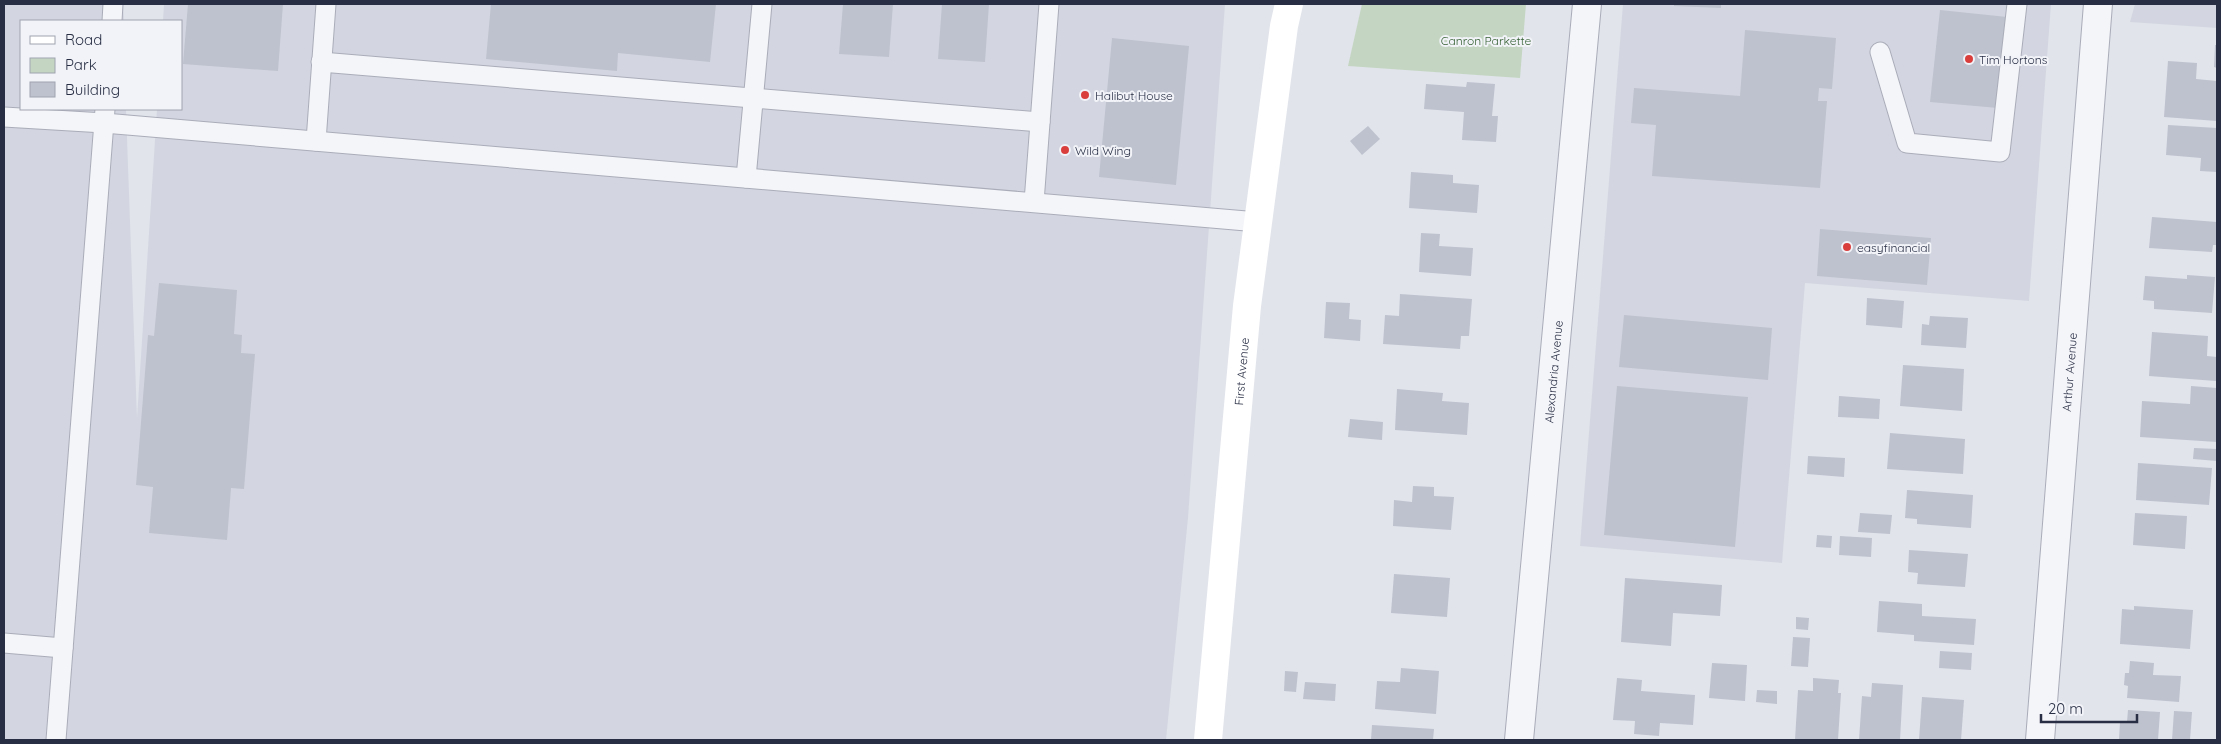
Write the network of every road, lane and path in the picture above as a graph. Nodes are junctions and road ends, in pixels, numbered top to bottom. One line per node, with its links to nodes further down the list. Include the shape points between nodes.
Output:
1 (113, 4): 9 (lane)
2 (326, 4): 11 (lane)
3 (762, 4): 12 (lane)
4 (1049, 4): 15 (lane)
5 (1587, 4): 24 (street, Alexandria Avenue)
6 (2017, 4): 10 (lane, via 2000,152 1907,143)
7 (2098, 4): 25 (street, Arthur Avenue)
8 (1284, 11): 19 (main road, First Avenue)
9 (112, 20)
10 (1880, 52)
11 (322, 62): 12 (lane); 16 (lane)
12 (753, 98): 15 (lane); 17 (lane)
13 (104, 116): 14 (lane); 16 (lane); 21 (lane)
14 (4, 117)
15 (1040, 122): 18 (lane)
16 (316, 141): 17 (lane)
17 (746, 178): 18 (lane)
18 (1034, 202): 19 (lane)
19 (1258, 222): 23 (main road, First Avenue, via 1247,306)
20 (4, 644): 21 (lane)
21 (63, 648): 22 (lane)
22 (56, 740)
23 (1208, 740)
24 (1519, 740)
25 (2040, 740)

